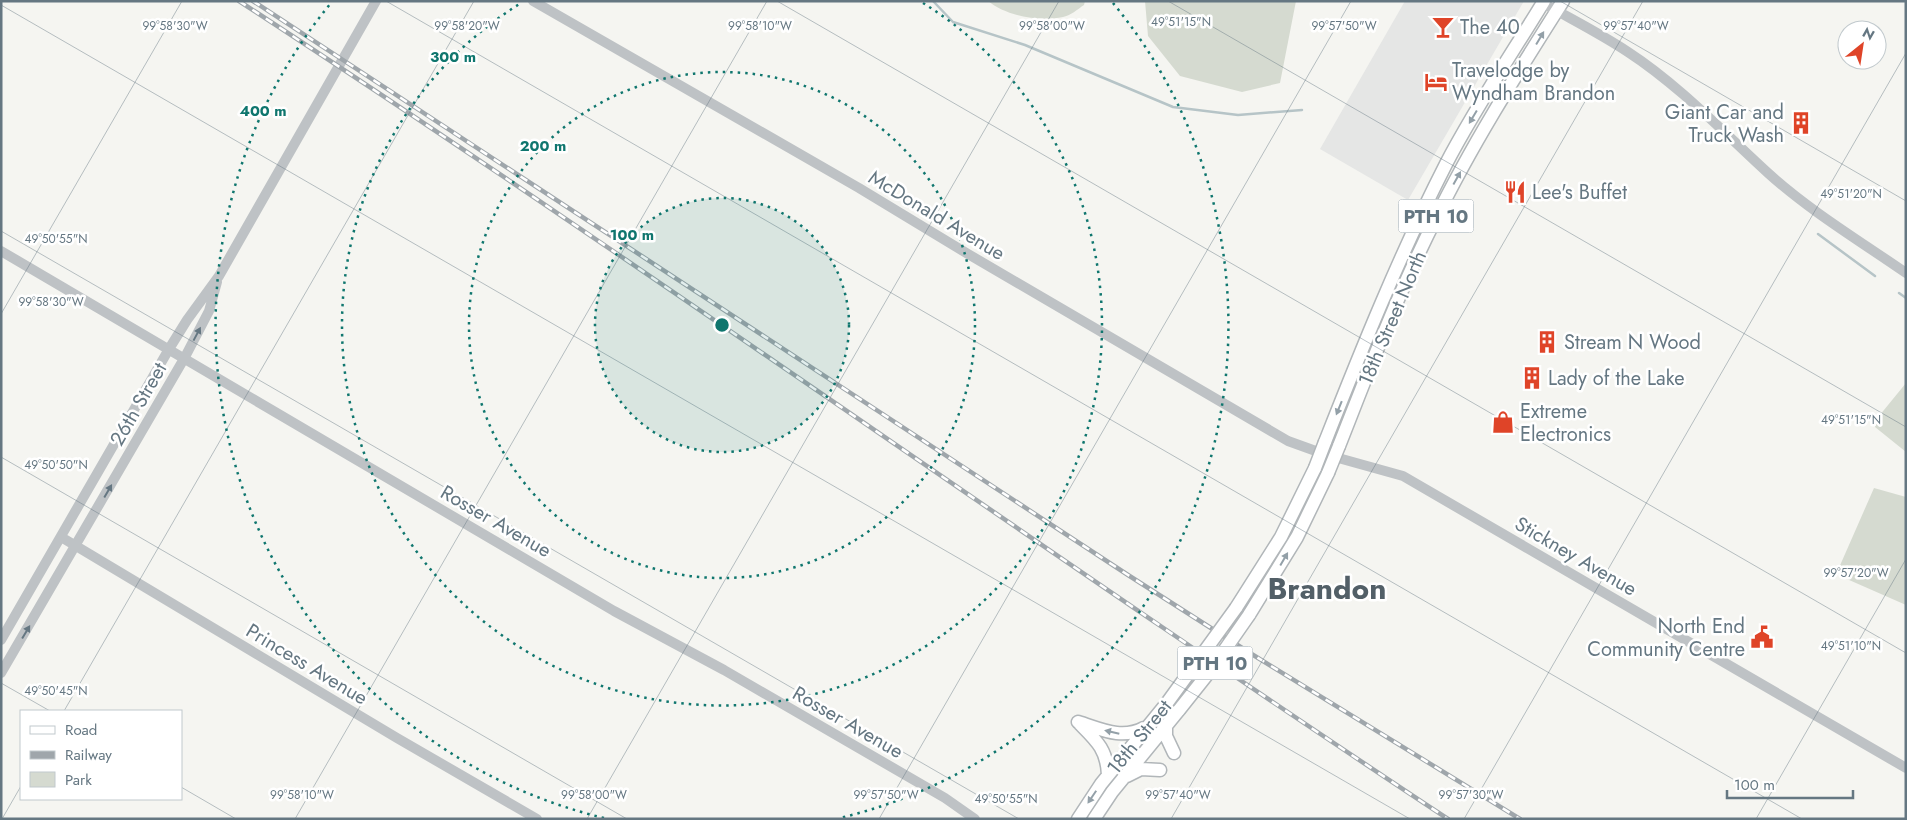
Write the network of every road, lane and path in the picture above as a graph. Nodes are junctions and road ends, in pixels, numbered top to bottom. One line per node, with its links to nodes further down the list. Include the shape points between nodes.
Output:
1 (376, 1): 7 (street, 26th Street)
2 (533, 1): 10 (street, McDonald Avenue, via 859,188 1288,441)
3 (1543, 2): 4 (street); 10 (main road, 18th Street North / PTH 10, one-way to 10, via 1443,170 1397,267)
4 (1560, 6): 6 (street, via 1674,87 1770,174); 14 (main road, 18th Street North / PTH 10, one-way to 4, bridge, via 1297,537 1328,473 1391,317 1436,218 1478,141)
5 (1, 251): 8 (street, Rosser Avenue)
6 (1906, 273)
7 (219, 276): 8 (street, 26th Street); 9 (street, 26th Street, one-way to 7, via 209,311)
8 (169, 349): 9 (street, Rosser Avenue); 11 (street, 26th Street)
9 (184, 357): 12 (street, 26th Street, one-way to 9); 25 (street, Rosser Avenue)
10 (1325, 448): 13 (main road, 18th Street North / PTH 10, bridge, via 1281,537); 20 (street, Stickney Avenue, via 1403,476)
11 (61, 537): 12 (street, Princess Avenue); 15 (street, 26th Street)
12 (76, 546): 16 (street, 26th Street, one-way to 12); 24 (street, Princess Avenue)
13 (1236, 608): 18 (main road, 18th Street / PTH 10, bridge)
14 (1249, 615): 17 (main road, 18th Street / PTH 10, bridge)
15 (1, 640)
16 (1, 673)
17 (1166, 726): 19 (main road, via 1167,740); 23 (main road, 18th Street / PTH 10)
18 (1146, 727): 22 (main road, 18th Street / PTH 10); 22 (main road, one-way to 22, via 1131,734 1116,734 1078,722 1105,754)
19 (1174, 753)
20 (1906, 768)
21 (1160, 770): 23 (main road, via 1141,769)
22 (1108, 775): 26 (main road, 18th Street / PTH 10, one-way to 26)
23 (1124, 777): 27 (main road, 18th Street / PTH 10)
24 (537, 819)
25 (975, 819)
26 (1078, 819)
27 (1094, 819)

